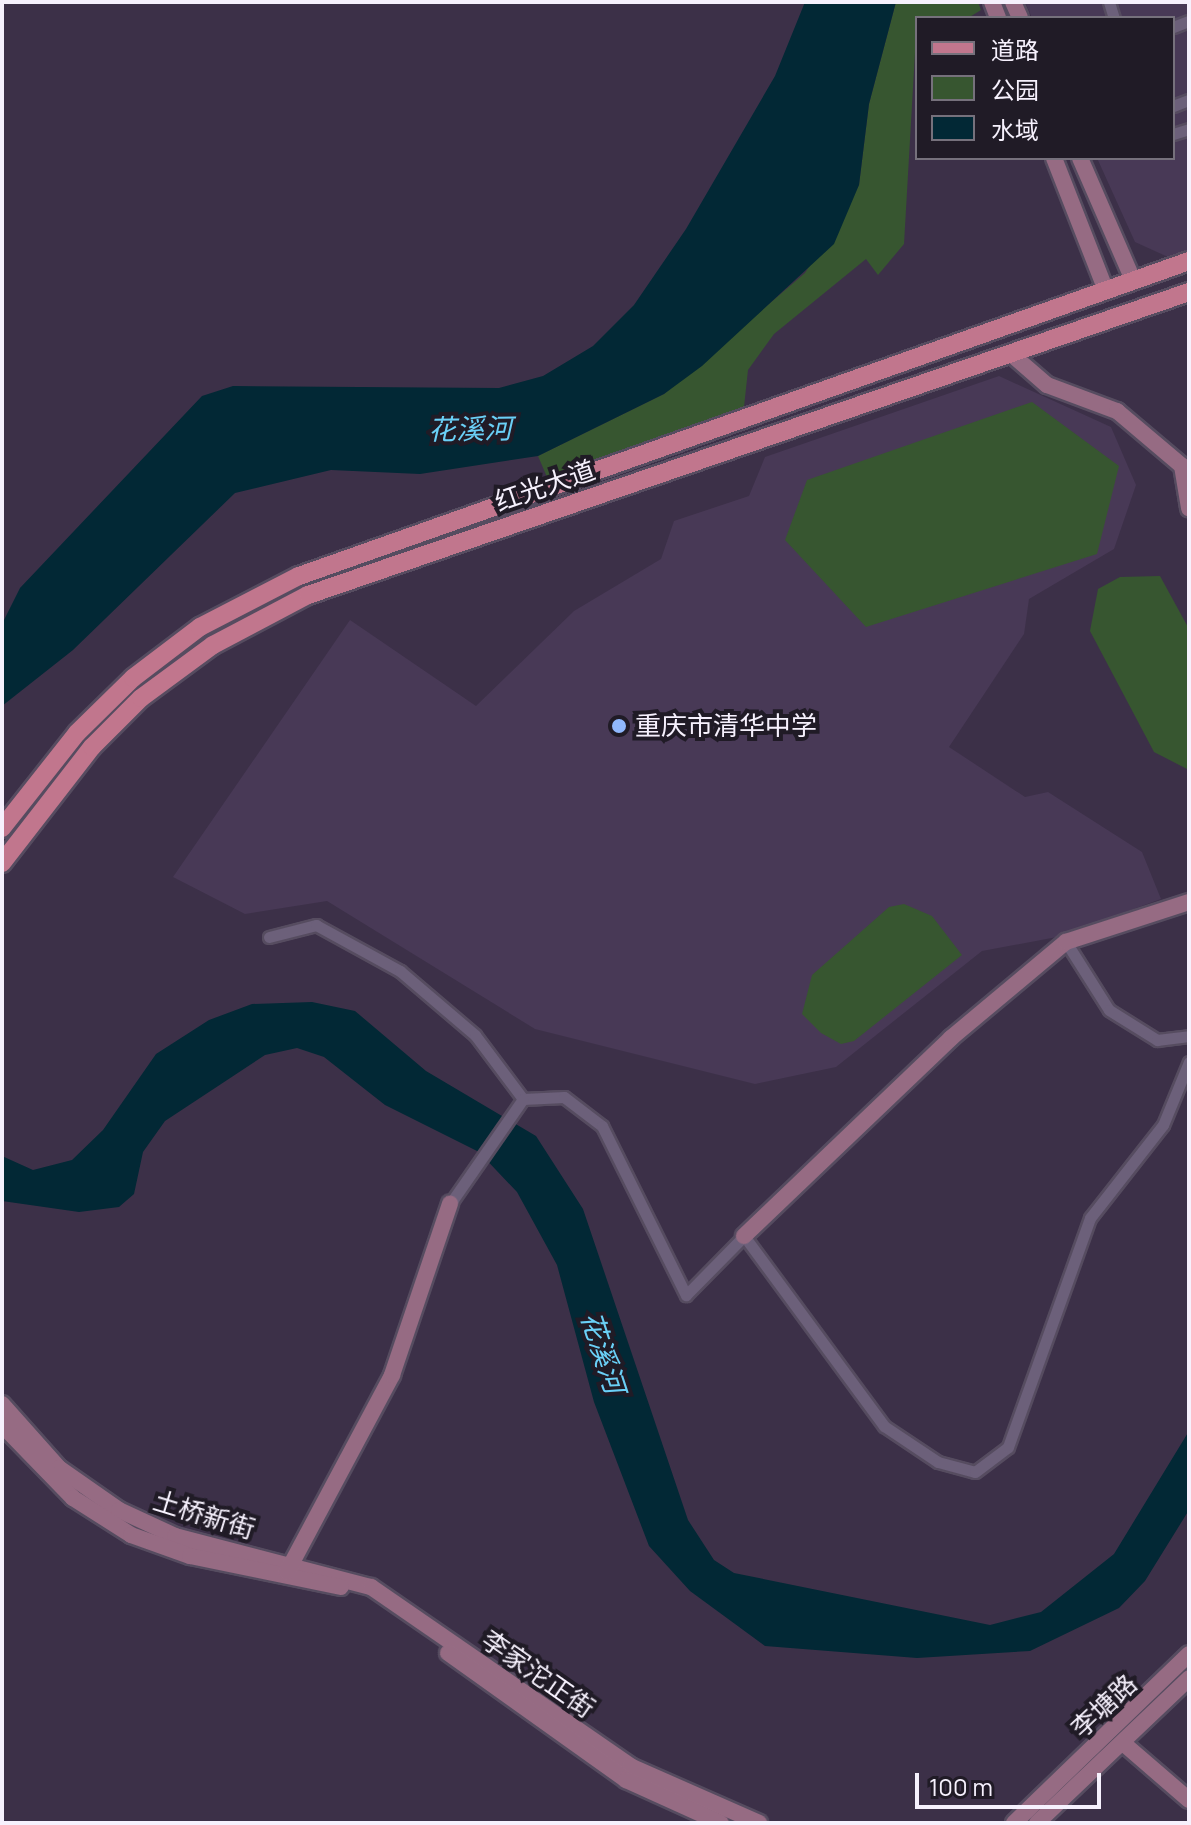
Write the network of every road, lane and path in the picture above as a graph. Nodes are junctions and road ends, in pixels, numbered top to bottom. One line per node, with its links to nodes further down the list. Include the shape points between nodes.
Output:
1 (1055, 160): 5 (main road)
2 (1081, 160): 4 (main road)
3 (1189, 261): 4 (main road, 红光大道)
4 (1133, 280): 5 (main road, 红光大道)
5 (1106, 291): 9 (main road, 红光大道, via 299,576 200,627 133,678 77,733)
6 (1189, 292): 7 (main road, 红光大道)
7 (1010, 353): 8 (main road, via 1047,385 1117,411 1182,466); 10 (main road, 红光大道, via 308,595 213,645 141,698 92,747)
8 (1189, 508)
9 (2, 828)
10 (2, 863)
11 (1189, 902): 13 (main road)
12 (269, 937): 16 (street, via 316,925 400,971 475,1035)
13 (1066, 942): 14 (street, via 1109,1010 1157,1040); 18 (main road, via 951,1038)
14 (1189, 1036)
15 (1189, 1062): 18 (street, via 1163,1125 1090,1218 1008,1447 975,1472 938,1462 884,1426)
16 (523, 1099): 17 (street); 18 (street, via 564,1097 602,1126 686,1295)
17 (450, 1204): 21 (main road, via 392,1375)
18 (744, 1236)
19 (2, 1404): 21 (main road, 土桥新街, via 59,1468 119,1510 175,1536)
20 (2, 1425): 21 (main road, 土桥新街, via 73,1498 131,1535)
21 (287, 1571): 26 (main road, 李家沱正街, via 367,1597 601,1764); 27 (main road, 李家沱正街, via 371,1587 617,1759)
22 (1189, 1654): 28 (main road, 李塘路)
23 (1189, 1678): 24 (main road, 李塘路)
24 (1123, 1743): 25 (main road); 29 (main road, 李塘路)
25 (1189, 1800)
26 (721, 1823)
27 (759, 1823)
28 (1014, 1823)
29 (1037, 1823)

